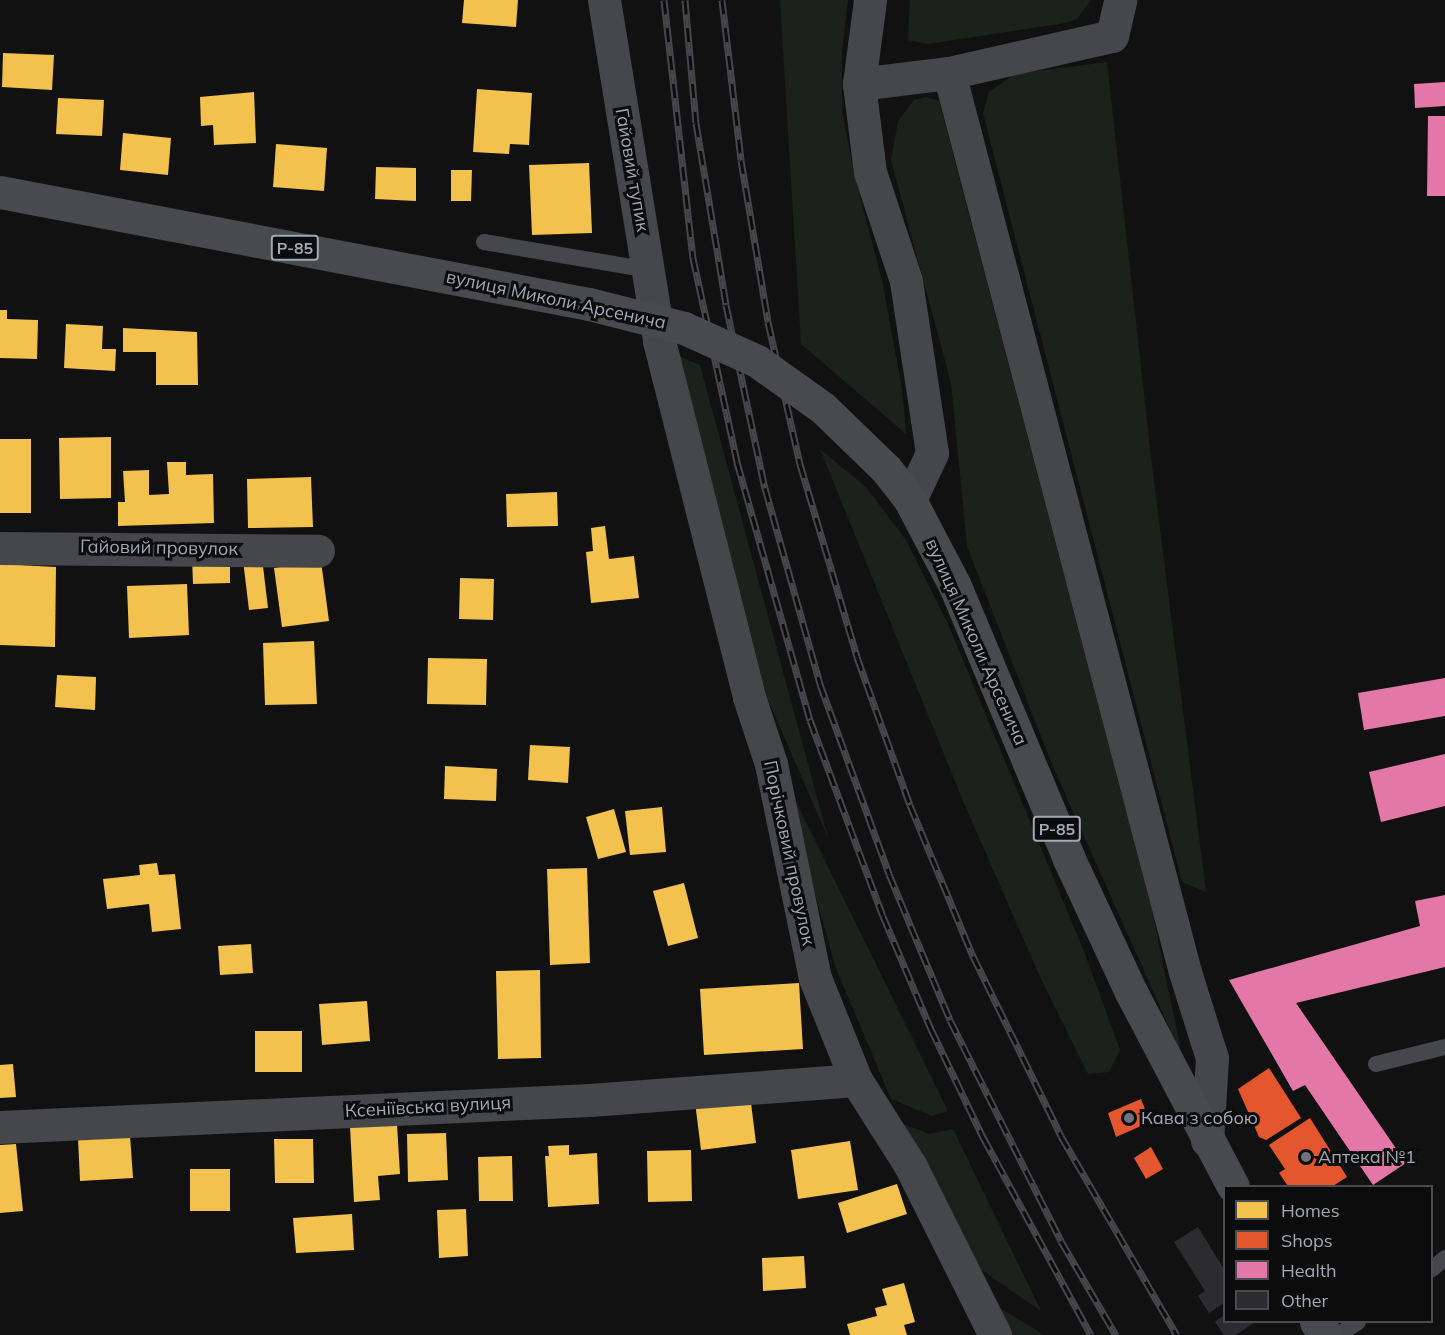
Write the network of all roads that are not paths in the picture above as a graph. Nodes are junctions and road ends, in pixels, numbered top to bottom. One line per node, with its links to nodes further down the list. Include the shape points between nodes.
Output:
1 (604, 0): 8 (street, Гайовий тупик)
2 (870, 0): 5 (street)
3 (1120, 0): 4 (street, via 1112,36)
4 (949, 73): 5 (street); 17 (street, via 1185,972 1212,1058)
5 (859, 84): 10 (street, via 870,172 906,281 932,453)
6 (0, 192): 10 (main road, вулиця Миколи Арсенича / Р-85, bridge, via 589,303 684,328 757,361 823,408 886,469)
7 (484, 242): 8 (lane)
8 (650, 270): 9 (street, Гайовий тупик)
9 (659, 341): 15 (street, Порічковий провулок, via 749,697 771,764 815,978)
10 (910, 500): 17 (main road, вулиця Миколи Арсенича / Р-85, via 955,586 1117,961)
11 (0, 548): 12 (street, Гайовий провулок)
12 (318, 550)
13 (1445, 1047): 14 (lane)
14 (1376, 1064)
15 (856, 1080): 16 (street, Ксеніївська вулиця, via 590,1100); 23 (street, Порічковий провулок, via 910,1165)
16 (0, 1127)
17 (1208, 1141): 18 (main road, вулиця Миколи Арсенича / Р-85)
18 (1232, 1185)
19 (1445, 1258): 20 (lane)
20 (1433, 1267)
21 (1317, 1323): 24 (main road)
22 (1356, 1323): 25 (lane)
23 (995, 1335)
24 (1326, 1335)
25 (1338, 1335)

